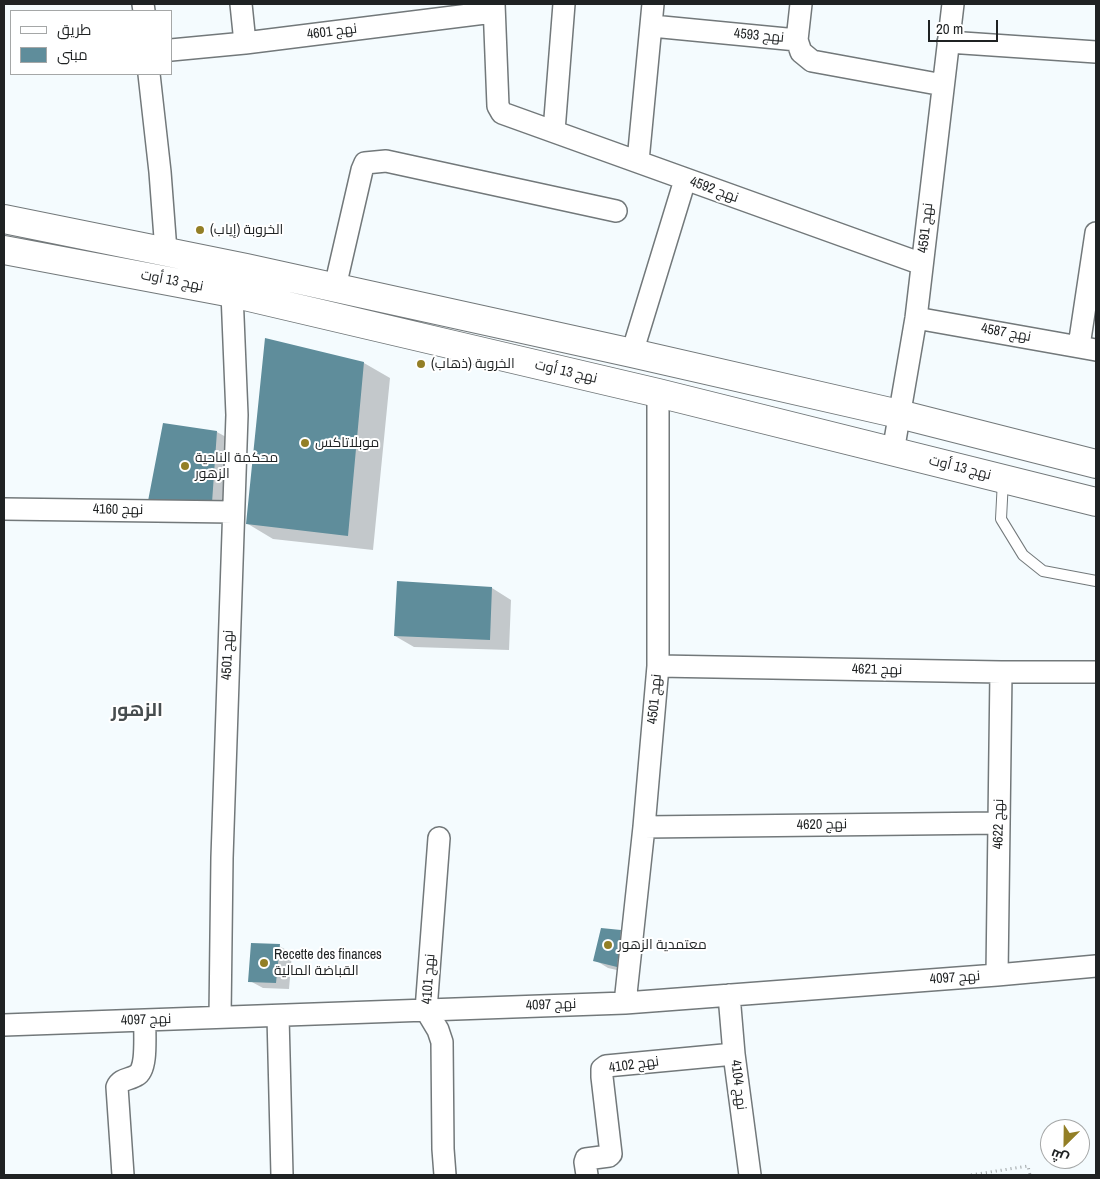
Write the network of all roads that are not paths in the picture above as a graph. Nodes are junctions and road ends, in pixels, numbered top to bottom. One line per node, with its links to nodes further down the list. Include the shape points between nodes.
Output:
1 (241, 4): 10 (street)
2 (564, 4): 15 (street)
3 (653, 4): 7 (street)
4 (801, 4): 8 (street)
5 (953, 4): 9 (street, نهج 4591)
6 (494, 8): 10 (street, نهج 4601); 15 (street, نهج 4592, via 498,106 502,113)
7 (652, 26): 8 (street, نهج 4593); 16 (street)
8 (797, 40): 14 (street, نهج 4593, via 801,52 812,61)
9 (948, 42): 12 (street); 14 (street, نهج 4591)
10 (245, 43): 11 (street, نهج 4601)
11 (172, 50)
12 (1096, 52)
13 (149, 75): 22 (street)
14 (943, 85): 23 (street, نهج 4591)
15 (554, 131): 16 (street, نهج 4592)
16 (638, 161): 17 (street, نهج 4592)
17 (685, 180): 23 (street, نهج 4592); 28 (street)
18 (616, 211): 24 (street, via 386,161 366,163)
19 (4, 219): 22 (main road, نهج 13 أوت)
20 (1096, 233): 27 (street)
21 (4, 250): 25 (main road, نهج 13 أوت)
22 (166, 251): 24 (main road, نهج 13 أوت)
23 (922, 264): 26 (street, نهج 4591)
24 (335, 287): 28 (main road, نهج 13 أوت)
25 (232, 294): 29 (main road, نهج 13 أوت); 36 (street, نهج 4501, via 237,415)
26 (916, 318): 27 (street, نهج 4587); 30 (street, نهج 4591)
27 (1088, 348)
28 (632, 353): 30 (main road, نهج 13 أوت)
29 (658, 393): 31 (main road, نهج 13 أوت); 38 (street, نهج 4501)
30 (899, 414): 31 (street, نهج 4591); 32 (main road, نهج 13 أوت)
31 (893, 452): 33 (main road, نهج 13 أوت)
32 (1096, 464)
33 (1003, 479): 34 (main road, نهج 13 أوت); 37 (lane, via 1001,519 1022,555 1043,571)
34 (1096, 502)
35 (4, 509): 36 (street, نهج 4160)
36 (233, 512): 50 (street, نهج 4501)
37 (1096, 581)
38 (658, 666): 39 (street, نهج 4621); 42 (street, نهج 4501)
39 (1001, 672): 40 (street, نهج 4621); 41 (street, نهج 4622)
40 (1096, 672)
41 (999, 822): 42 (street, نهج 4620); 45 (street, نهج 4622)
42 (644, 827): 47 (street, نهج 4501)
43 (439, 838): 48 (street, نهج 4101)
44 (1096, 966): 45 (street, نهج 4097)
45 (997, 975): 46 (street, نهج 4097)
46 (729, 995): 47 (street, نهج 4097); 53 (street, نهج 4104)
47 (625, 1003): 48 (street, نهج 4097)
48 (426, 1010): 49 (street, نهج 4097); 56 (street, نهج 4101, via 442,1042)
49 (278, 1016): 50 (street, نهج 4097); 55 (street)
50 (220, 1017): 51 (street, نهج 4097)
51 (144, 1020): 52 (street, نهج 4097); 54 (street, via 144,1067 117,1087)
52 (4, 1025)
53 (734, 1054): 57 (street, نهج 4102, via 606,1066 602,1069 611,1154 586,1159); 58 (street, نهج 4104)
54 (123, 1175)
55 (282, 1175)
56 (445, 1175)
57 (587, 1175)
58 (750, 1175)

